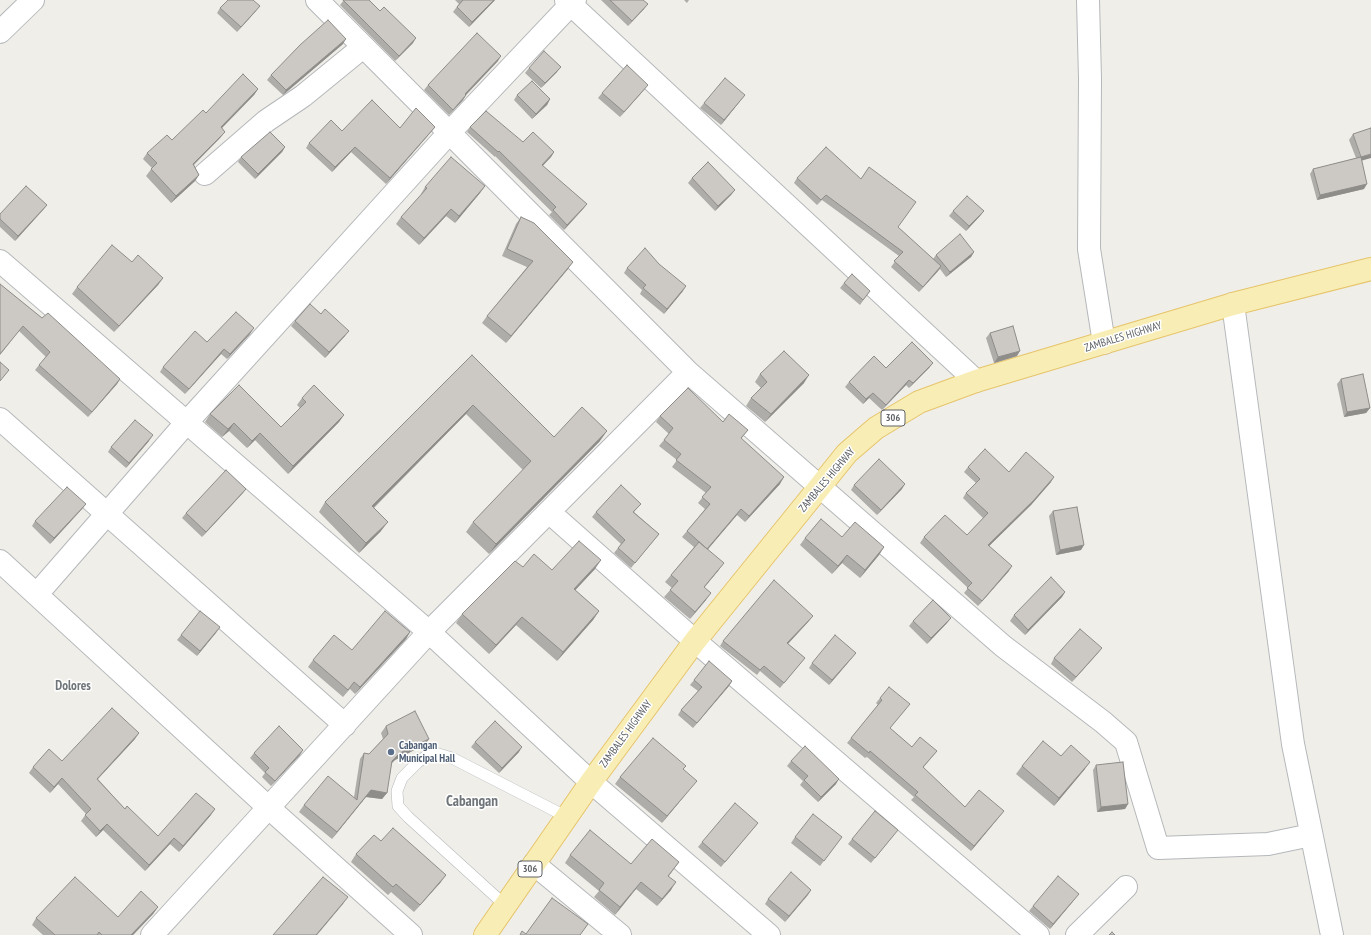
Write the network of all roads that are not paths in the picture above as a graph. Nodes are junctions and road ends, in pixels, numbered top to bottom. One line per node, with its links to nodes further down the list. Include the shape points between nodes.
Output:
1 (33, 0): 5 (street)
2 (316, 0): 6 (street)
3 (1088, 0): 12 (street, via 1089,249)
4 (571, 1): 7 (street); 14 (street)
5 (0, 32)
6 (363, 47): 7 (street); 8 (street, via 303,96 266,121)
7 (449, 133): 13 (street); 16 (street)
8 (205, 174)
9 (0, 261): 16 (street)
10 (1371, 269): 11 (main road, ZAMBALES HIGHWAY / 306)
11 (1233, 304): 12 (main road, ZAMBALES HIGHWAY / 306); 28 (street, via 1293,744)
12 (1104, 343): 14 (main road, ZAMBALES HIGHWAY / 306)
13 (688, 372): 17 (street); 18 (street)
14 (976, 381): 17 (main road, ZAMBALES HIGHWAY / 306, via 919,402 876,428 847,453)
15 (0, 419): 19 (street)
16 (187, 422): 19 (street); 22 (street)
17 (820, 487): 23 (main road, ZAMBALES HIGHWAY / 306); 28 (street, via 1003,646 1126,742 1158,848 1268,844)
18 (549, 512): 22 (street); 23 (street)
19 (108, 513): 21 (street); 24 (street)
20 (0, 561): 21 (street)
21 (37, 594): 26 (street)
22 (430, 632): 24 (street); 25 (street)
23 (695, 640): 25 (main road, ZAMBALES HIGHWAY / 306); 37 (street)
24 (345, 726): 26 (street)
25 (592, 782): 27 (main road, ZAMBALES HIGHWAY / 306); 36 (street)
26 (269, 808): 32 (street); 33 (street)
27 (567, 817): 29 (main road, ZAMBALES HIGHWAY / 306); 31 (lane, via 452,758 432,752 402,778 397,791 398,806)
28 (1312, 835): 39 (street)
29 (534, 864): 31 (main road, ZAMBALES HIGHWAY / 306); 35 (street)
30 (1126, 886): 38 (street)
31 (506, 906): 34 (main road, ZAMBALES HIGHWAY / 306)
32 (152, 935)
33 (411, 935)
34 (485, 935)
35 (620, 935)
36 (769, 935)
37 (1038, 935)
38 (1077, 935)
39 (1332, 935)

